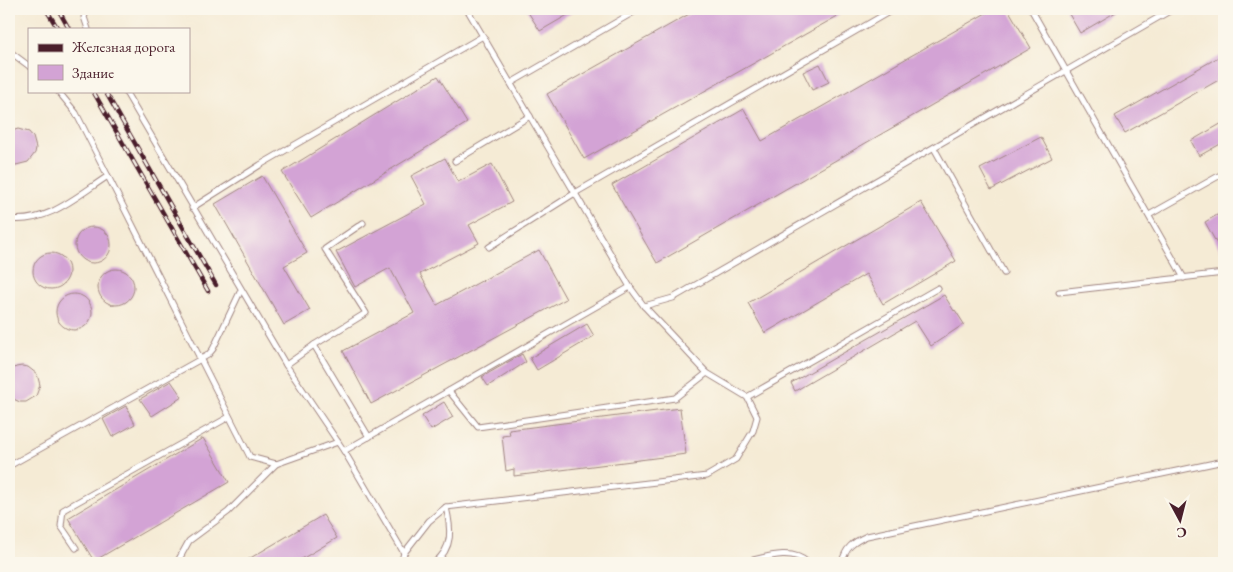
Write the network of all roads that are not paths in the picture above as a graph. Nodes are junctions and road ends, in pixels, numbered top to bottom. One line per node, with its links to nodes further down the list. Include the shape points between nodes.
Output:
1 (88, 9): 7 (lane, via 84,17)
2 (468, 9): 8 (lane)
3 (638, 9): 12 (lane)
4 (894, 9): 20 (lane)
5 (1031, 9): 11 (lane)
6 (1173, 9): 11 (lane)
7 (88, 28)
8 (484, 36): 12 (lane); 21 (lane, via 260,165)
9 (9, 51): 10 (lane)
10 (28, 65)
11 (1066, 70): 16 (lane); 22 (lane)
12 (511, 83): 15 (lane)
13 (59, 92): 19 (lane, via 76,113)
14 (125, 92): 21 (lane)
15 (530, 116): 17 (lane); 20 (lane)
16 (934, 148): 26 (lane); 33 (lane, via 673,298)
17 (455, 161)
18 (1224, 173): 22 (lane)
19 (108, 176): 23 (lane, via 50,213 29,220); 35 (lane)
20 (575, 193): 25 (lane); 29 (lane)
21 (192, 208): 31 (lane)
22 (1149, 216): 28 (lane)
23 (9, 219)
24 (363, 223): 34 (lane, via 325,249 366,313)
25 (489, 247)
26 (1004, 273)
27 (1224, 273): 28 (lane)
28 (1184, 278): 32 (lane)
29 (630, 287): 33 (lane); 38 (lane)
30 (938, 288): 39 (lane)
31 (241, 290): 35 (lane, via 213,349); 36 (lane)
32 (1060, 292)
33 (644, 306): 37 (lane)
34 (314, 345): 36 (lane); 41 (lane)
35 (201, 359): 40 (lane); 46 (lane)
36 (286, 365): 42 (lane)
37 (707, 373): 38 (lane, via 675,398 478,427); 39 (lane)
38 (449, 391): 41 (lane)
39 (747, 397): 47 (lane, via 757,417 754,431 736,459 707,476)
40 (230, 417): 45 (lane, via 250,457); 48 (lane, via 63,510 61,526)
41 (369, 437): 43 (lane)
42 (338, 442): 43 (lane); 45 (lane)
43 (344, 451): 49 (lane)
44 (1224, 460): 55 (lane, via 867,536 853,542 844,553)
45 (276, 464): 50 (lane, via 228,512 189,541)
46 (9, 466)
47 (446, 507): 49 (lane, via 430,520); 52 (lane, via 450,528 446,548)
48 (76, 548)
49 (404, 553): 51 (lane)
50 (177, 562)
51 (401, 563)
52 (434, 563)
53 (741, 563): 54 (lane, via 786,554)
54 (808, 563)
55 (842, 563)

